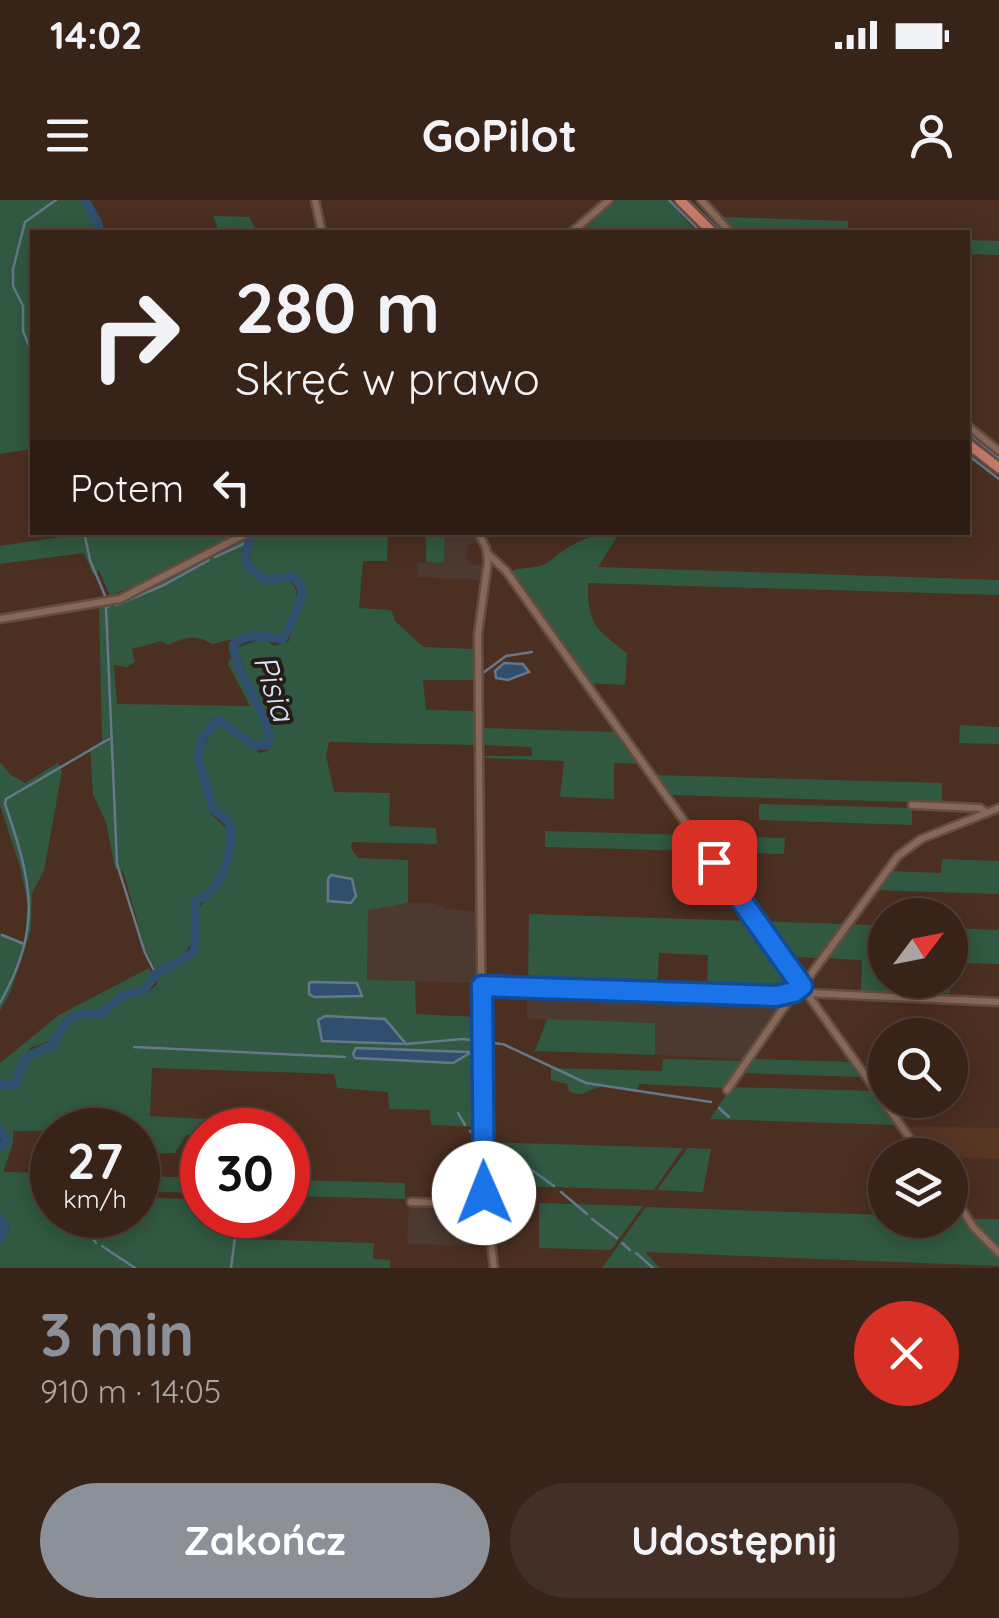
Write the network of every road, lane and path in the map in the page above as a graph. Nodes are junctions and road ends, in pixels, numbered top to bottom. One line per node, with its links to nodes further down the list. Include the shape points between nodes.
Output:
1 (315, 200): 5 (street)
2 (608, 200): 6 (street)
3 (680, 200): 7 (main road)
4 (701, 200): 8 (street)
5 (322, 230)
6 (574, 230)
7 (710, 230)
8 (728, 230)
9 (970, 428): 11 (street)
10 (970, 446): 12 (main road)
11 (999, 451)
12 (999, 468)
13 (243, 535): 18 (street, via 120,599)
14 (479, 535): 15 (street)
15 (487, 553): 16 (street); 17 (street)
16 (504, 568): 17 (street); 23 (street)
17 (486, 573): 22 (street, via 478,634)
18 (0, 619)
19 (912, 805): 21 (street)
20 (999, 808): 21 (street)
21 (987, 812): 23 (street, via 921,839 898,856)
22 (482, 986): 24 (street); 30 (street)
23 (802, 986): 24 (street); 25 (street)
24 (794, 992): 27 (street)
25 (808, 994): 26 (street); 28 (street)
26 (999, 1002)
27 (727, 1090)
28 (910, 1138)
29 (411, 1202): 30 (street)
30 (485, 1204): 33 (street)
31 (968, 1219): 32 (street)
32 (999, 1253)
33 (494, 1268)

